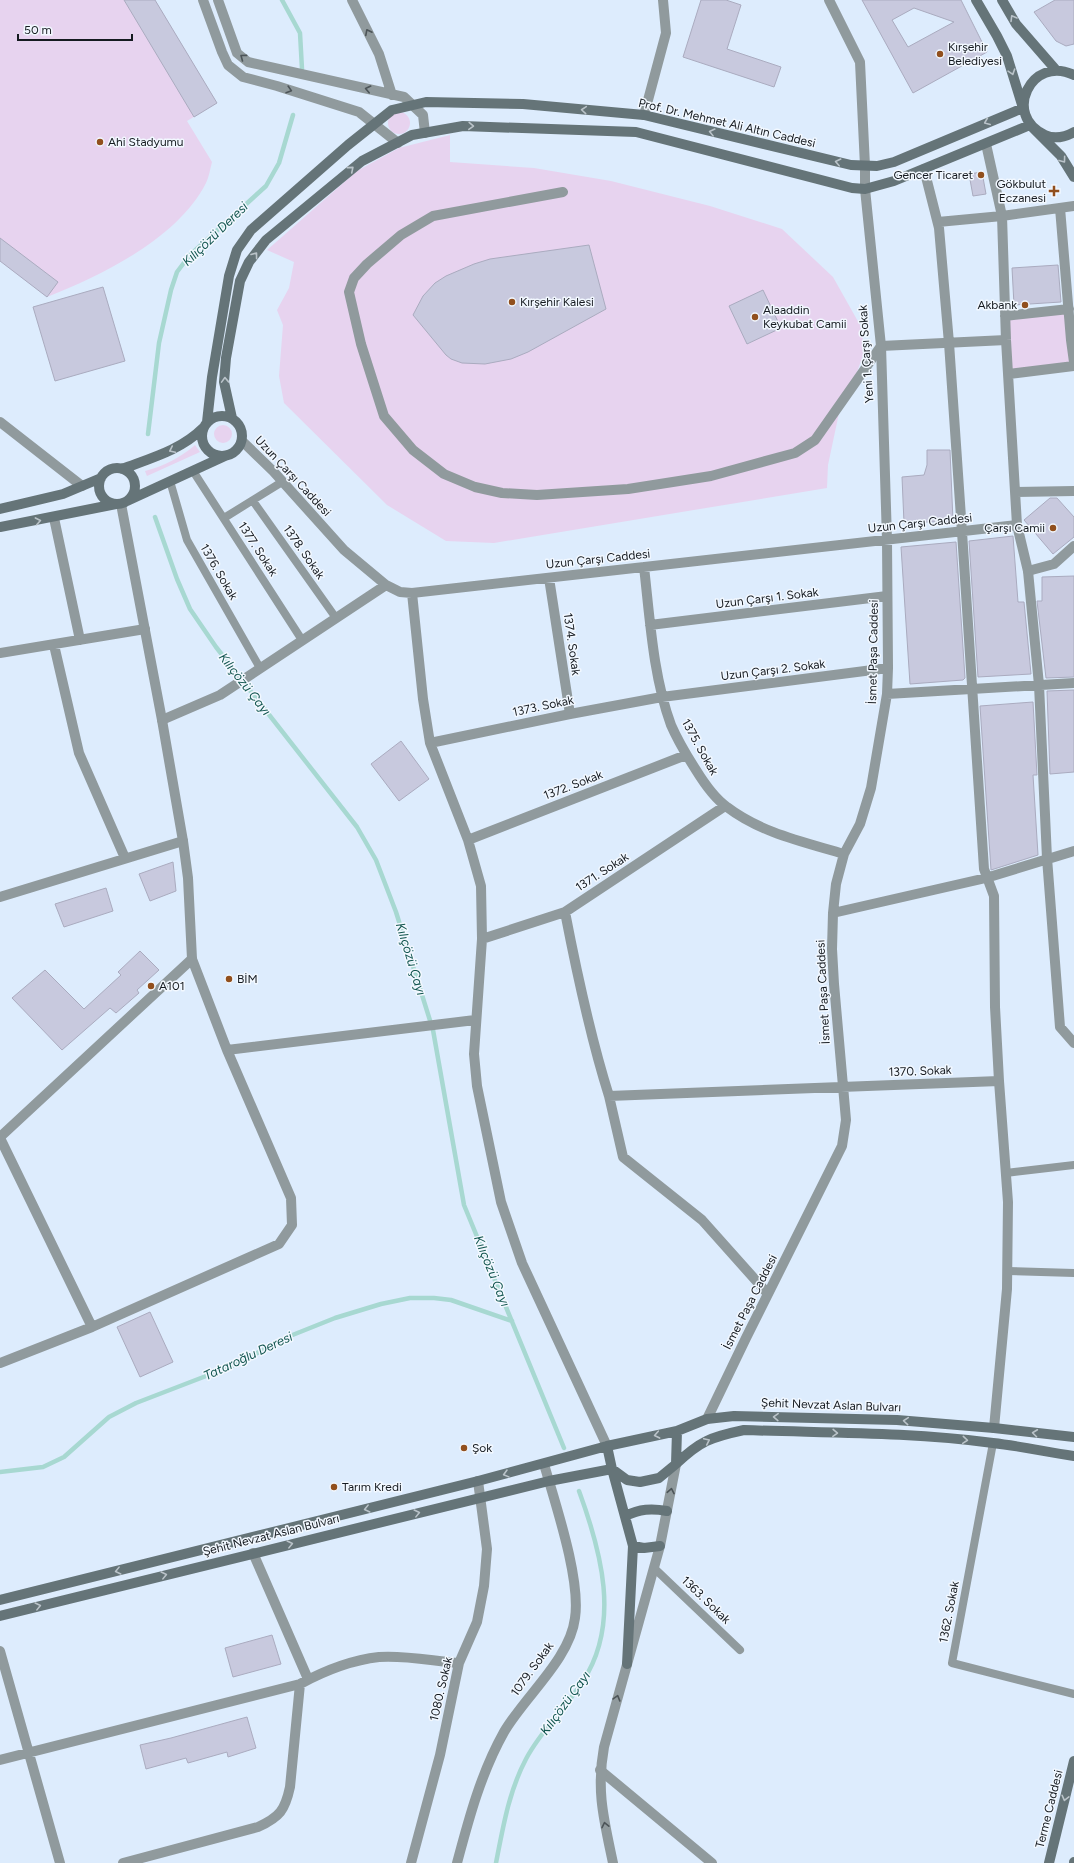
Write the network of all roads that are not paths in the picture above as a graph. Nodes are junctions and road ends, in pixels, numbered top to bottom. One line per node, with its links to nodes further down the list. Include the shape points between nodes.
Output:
1 (203, 0): 14 (street, one-way to 14, via 228,65 243,77 359,112)
2 (218, 0): 10 (street, one-way to 2, via 248,62 237,53)
3 (352, 0): 10 (street, one-way to 3, via 379,54)
4 (663, 0): 13 (street, via 666,34)
5 (829, 0): 20 (street, Yeni 1. Çarşı Sokak, via 860,62)
6 (976, 0): 12 (main road, one-way to 12, via 1007,56)
7 (1002, 0): 8 (main road, one-way to 7, via 1016,24)
8 (1056, 70): 9 (main road); 12 (main road, via 1045,72 1031,82 1024,97)
9 (1074, 75)
10 (392, 95): 11 (street, via 404,97)
11 (412, 105): 13 (main road, Prof. Dr. Mehmet Ali Altın Caddesi, one-way to 11, via 523,104 426,102); 14 (main road, Prof. Dr. Mehmet Ali Altın Caddesi, via 392,110); 17 (street, via 423,115)
12 (1023, 108): 15 (main road); 20 (main road, Prof. Dr. Mehmet Ali Altın Caddesi, one-way to 20, via 894,162)
13 (644, 115): 20 (main road, Prof. Dr. Mehmet Ali Altın Caddesi, one-way to 13, via 835,162)
14 (374, 124): 18 (street); 40 (main road, Prof. Dr. Mehmet Ali Altın Caddesi, via 251,230 237,250 229,276)
15 (1030, 125): 16 (main road, via 1048,136 1059,137); 19 (main road); 22 (main road, one-way to 22, via 1061,156)
16 (1074, 132)
17 (425, 133): 18 (main road, via 412,135); 23 (main road, one-way to 23, via 463,126 636,132 852,188)
18 (398, 143): 38 (main road, one-way to 18, via 224,382 226,358 240,281 249,262 266,240 362,161)
19 (986, 144): 21 (main road); 27 (street)
20 (865, 166): 23 (street, Yeni 1. Çarşı Sokak)
21 (924, 169): 23 (main road); 28 (street)
22 (1074, 177)
23 (865, 189): 34 (street, Yeni 1. Çarşı Sokak)
24 (564, 192): 34 (street, via 433,216 401,235 354,278 349,292 361,344 384,416 413,450 444,474 482,489 502,493 545,494 628,489 710,476 795,453 815,440)
25 (1074, 206): 26 (street)
26 (1060, 208): 27 (street); 29 (street)
27 (1002, 216): 28 (street); 30 (street)
28 (938, 222): 33 (street)
29 (1069, 309): 30 (street); 31 (street)
30 (1005, 316): 32 (street)
31 (1073, 339): 35 (street)
32 (1006, 340): 33 (street); 37 (street)
33 (949, 343): 34 (street); 58 (street)
34 (881, 346): 59 (street, Yeni 1. Çarşı Sokak)
35 (1074, 362)
36 (1074, 366): 37 (street)
37 (1009, 374): 50 (street)
38 (232, 418): 40 (main road, via 218,416); 41 (main road, via 240,428)
39 (0, 422): 48 (street)
40 (205, 425): 42 (main road, via 202,439 208,450 218,455); 43 (main road, one-way to 43, via 186,443)
41 (242, 441): 42 (main road); 47 (street, Uzun Çarşı Caddesi)
42 (230, 454): 44 (main road)
43 (122, 469): 45 (main road, via 110,470); 52 (main road, via 134,481 134,492)
44 (193, 471): 46 (main road); 55 (lane, 1377. Sokak)
45 (101, 478): 48 (main road); 52 (main road, via 101,495 105,500)
46 (170, 481): 52 (main road); 74 (lane, 1376. Sokak, via 187,540)
47 (282, 482): 51 (lane); 64 (street, Uzun Çarşı Caddesi, via 336,541)
48 (82, 486): 53 (main road, via 64,494)
49 (1074, 491): 50 (street)
50 (1016, 492): 56 (street)
51 (253, 501): 55 (lane); 67 (lane, 1378. Sokak)
52 (121, 503): 54 (main road); 69 (street)
53 (0, 509)
54 (54, 518): 57 (main road, one-way to 54); 70 (street)
55 (224, 518): 71 (lane, 1377. Sokak)
56 (1017, 525): 58 (street, Uzun Çarşı Caddesi); 62 (street)
57 (0, 527)
58 (962, 532): 59 (street, Uzun Çarşı Caddesi); 78 (street)
59 (887, 540): 61 (street, Uzun Çarşı Caddesi); 66 (street, İsmet Paşa Caddesi)
60 (1074, 546): 62 (street, via 1054,564)
61 (644, 567): 63 (street, Uzun Çarşı Caddesi); 68 (street, 1375. Sokak)
62 (1028, 571): 77 (street)
63 (549, 578): 65 (street, Uzun Çarşı Caddesi); 81 (street, 1374. Sokak)
64 (386, 585): 65 (street, Uzun Çarşı Caddesi, via 400,592); 67 (street)
65 (412, 593): 83 (street)
66 (887, 596): 68 (street, Uzun Çarşı 1. Sokak); 75 (street, İsmet Paşa Caddesi)
67 (336, 618): 71 (street)
68 (650, 625): 80 (street, 1375. Sokak)
69 (145, 629): 70 (street); 82 (street)
70 (80, 640): 72 (street)
71 (302, 640): 74 (street)
72 (54, 645): 73 (street); 90 (street, via 79,753)
73 (0, 653)
74 (260, 668): 82 (street, via 220,695)
75 (888, 668): 79 (street, İsmet Paşa Caddesi); 80 (street, Uzun Çarşı 2. Sokak)
76 (1074, 683): 77 (street)
77 (1039, 685): 78 (street); 91 (street)
78 (971, 688): 79 (street); 92 (street)
79 (887, 694): 89 (street, İsmet Paşa Caddesi, via 867,806)
80 (662, 697): 81 (street, 1373. Sokak); 84 (street, 1375. Sokak)
81 (570, 714): 83 (street, 1373. Sokak)
82 (162, 720): 87 (street)
83 (430, 743): 86 (street)
84 (686, 755): 85 (street, 1375. Sokak); 86 (street, 1372. Sokak)
85 (725, 806): 89 (street, 1375. Sokak, via 774,832); 94 (street, 1371. Sokak)
86 (468, 840): 96 (street, via 481,886)
87 (183, 841): 90 (street); 97 (street, via 188,878)
88 (1074, 851): 91 (street)
89 (844, 854): 95 (street, İsmet Paşa Caddesi, via 836,884)
90 (125, 858): 93 (street)
91 (1047, 858): 92 (street); 99 (street, via 1060,1027)
92 (986, 878): 95 (street); 101 (street, via 994,896)
93 (0, 897)
94 (565, 912): 96 (street, 1371. Sokak); 103 (street, via 576,972)
95 (833, 913): 102 (street, İsmet Paşa Caddesi, via 833,977)
96 (482, 939): 98 (street)
97 (192, 959): 100 (street); 104 (street)
98 (475, 1020): 100 (street); 117 (street, via 474,1054 477,1086 501,1202 522,1263)
99 (1074, 1043)
100 (227, 1050): 110 (street, via 291,1198 292,1225 279,1244)
101 (998, 1081): 102 (street, 1370. Sokak); 106 (street)
102 (842, 1087): 103 (street, 1370. Sokak); 109 (street, İsmet Paşa Caddesi, via 846,1120 842,1146)
103 (609, 1096): 109 (street, via 623,1157 702,1220)
104 (0, 1138): 110 (street)
105 (1074, 1165): 106 (lane)
106 (1006, 1173): 107 (street)
107 (1007, 1271): 108 (lane); 113 (street)
108 (1074, 1273)
109 (768, 1294): 112 (street, İsmet Paşa Caddesi)
110 (92, 1327): 111 (street)
111 (0, 1363)
112 (707, 1419): 113 (main road, Şehit Nevzat Aslan Bulvarı, one-way to 112, via 897,1420 734,1416); 114 (main road, Şehit Nevzat Aslan Bulvarı)
113 (994, 1428): 115 (main road, Şehit Nevzat Aslan Bulvarı, one-way to 113)
114 (677, 1431): 117 (main road, Şehit Nevzat Aslan Bulvarı, one-way to 117); 120 (main road)
115 (1074, 1437)
116 (993, 1443): 118 (main road); 120 (main road, one-way to 116, via 694,1447 724,1434 744,1430 896,1435); 138 (lane, 1362. Sokak, via 952,1663)
117 (607, 1446): 119 (main road, Şehit Nevzat Aslan Bulvarı); 121 (main road)
118 (1074, 1456)
119 (544, 1464): 122 (main road, Şehit Nevzat Aslan Bulvarı, one-way to 122); 123 (street, 1079. Sokak)
120 (676, 1464): 121 (main road, via 659,1478 640,1482 627,1480); 125 (street, one-way to 120)
121 (612, 1469): 123 (main road, Şehit Nevzat Aslan Bulvarı, via 596,1470); 126 (main road)
122 (478, 1481): 124 (street, 1080. Sokak); 131 (main road, Şehit Nevzat Aslan Bulvarı, one-way to 131)
123 (549, 1481): 124 (main road, Şehit Nevzat Aslan Bulvarı); 146 (street, 1079. Sokak, via 572,1573 576,1618 561,1654 514,1715 492,1755 476,1796)
124 (481, 1497): 129 (main road, Şehit Nevzat Aslan Bulvarı, one-way to 124); 135 (street, 1080. Sokak, via 487,1549 484,1586 477,1622)
125 (667, 1511): 126 (main road, via 653,1508); 128 (street)
126 (625, 1516): 127 (main road)
127 (634, 1546): 128 (main road); 136 (main road)
128 (660, 1546): 130 (street)
129 (253, 1553): 132 (main road, Şehit Nevzat Aslan Bulvarı, one-way to 129); 137 (street)
130 (654, 1568): 133 (lane, 1363. Sokak); 136 (street)
131 (0, 1600)
132 (0, 1616)
133 (740, 1650)
134 (0, 1651): 139 (street)
135 (459, 1663): 137 (street, via 378,1657 346,1664); 145 (street, 1080. Sokak, via 440,1755)
136 (627, 1664): 142 (street, one-way to 136)
137 (304, 1681): 139 (street); 144 (street, via 290,1787 281,1812 258,1827)
138 (1074, 1694)
139 (30, 1753): 140 (street); 143 (street)
140 (0, 1760)
141 (1074, 1761): 149 (main road, Terme Caddesi, one-way to 149)
142 (600, 1770): 147 (street, one-way to 142, via 600,1795); 148 (street)
143 (60, 1863)
144 (123, 1863)
145 (410, 1863)
146 (457, 1863)
147 (613, 1863)
148 (712, 1863)
149 (1049, 1863)

